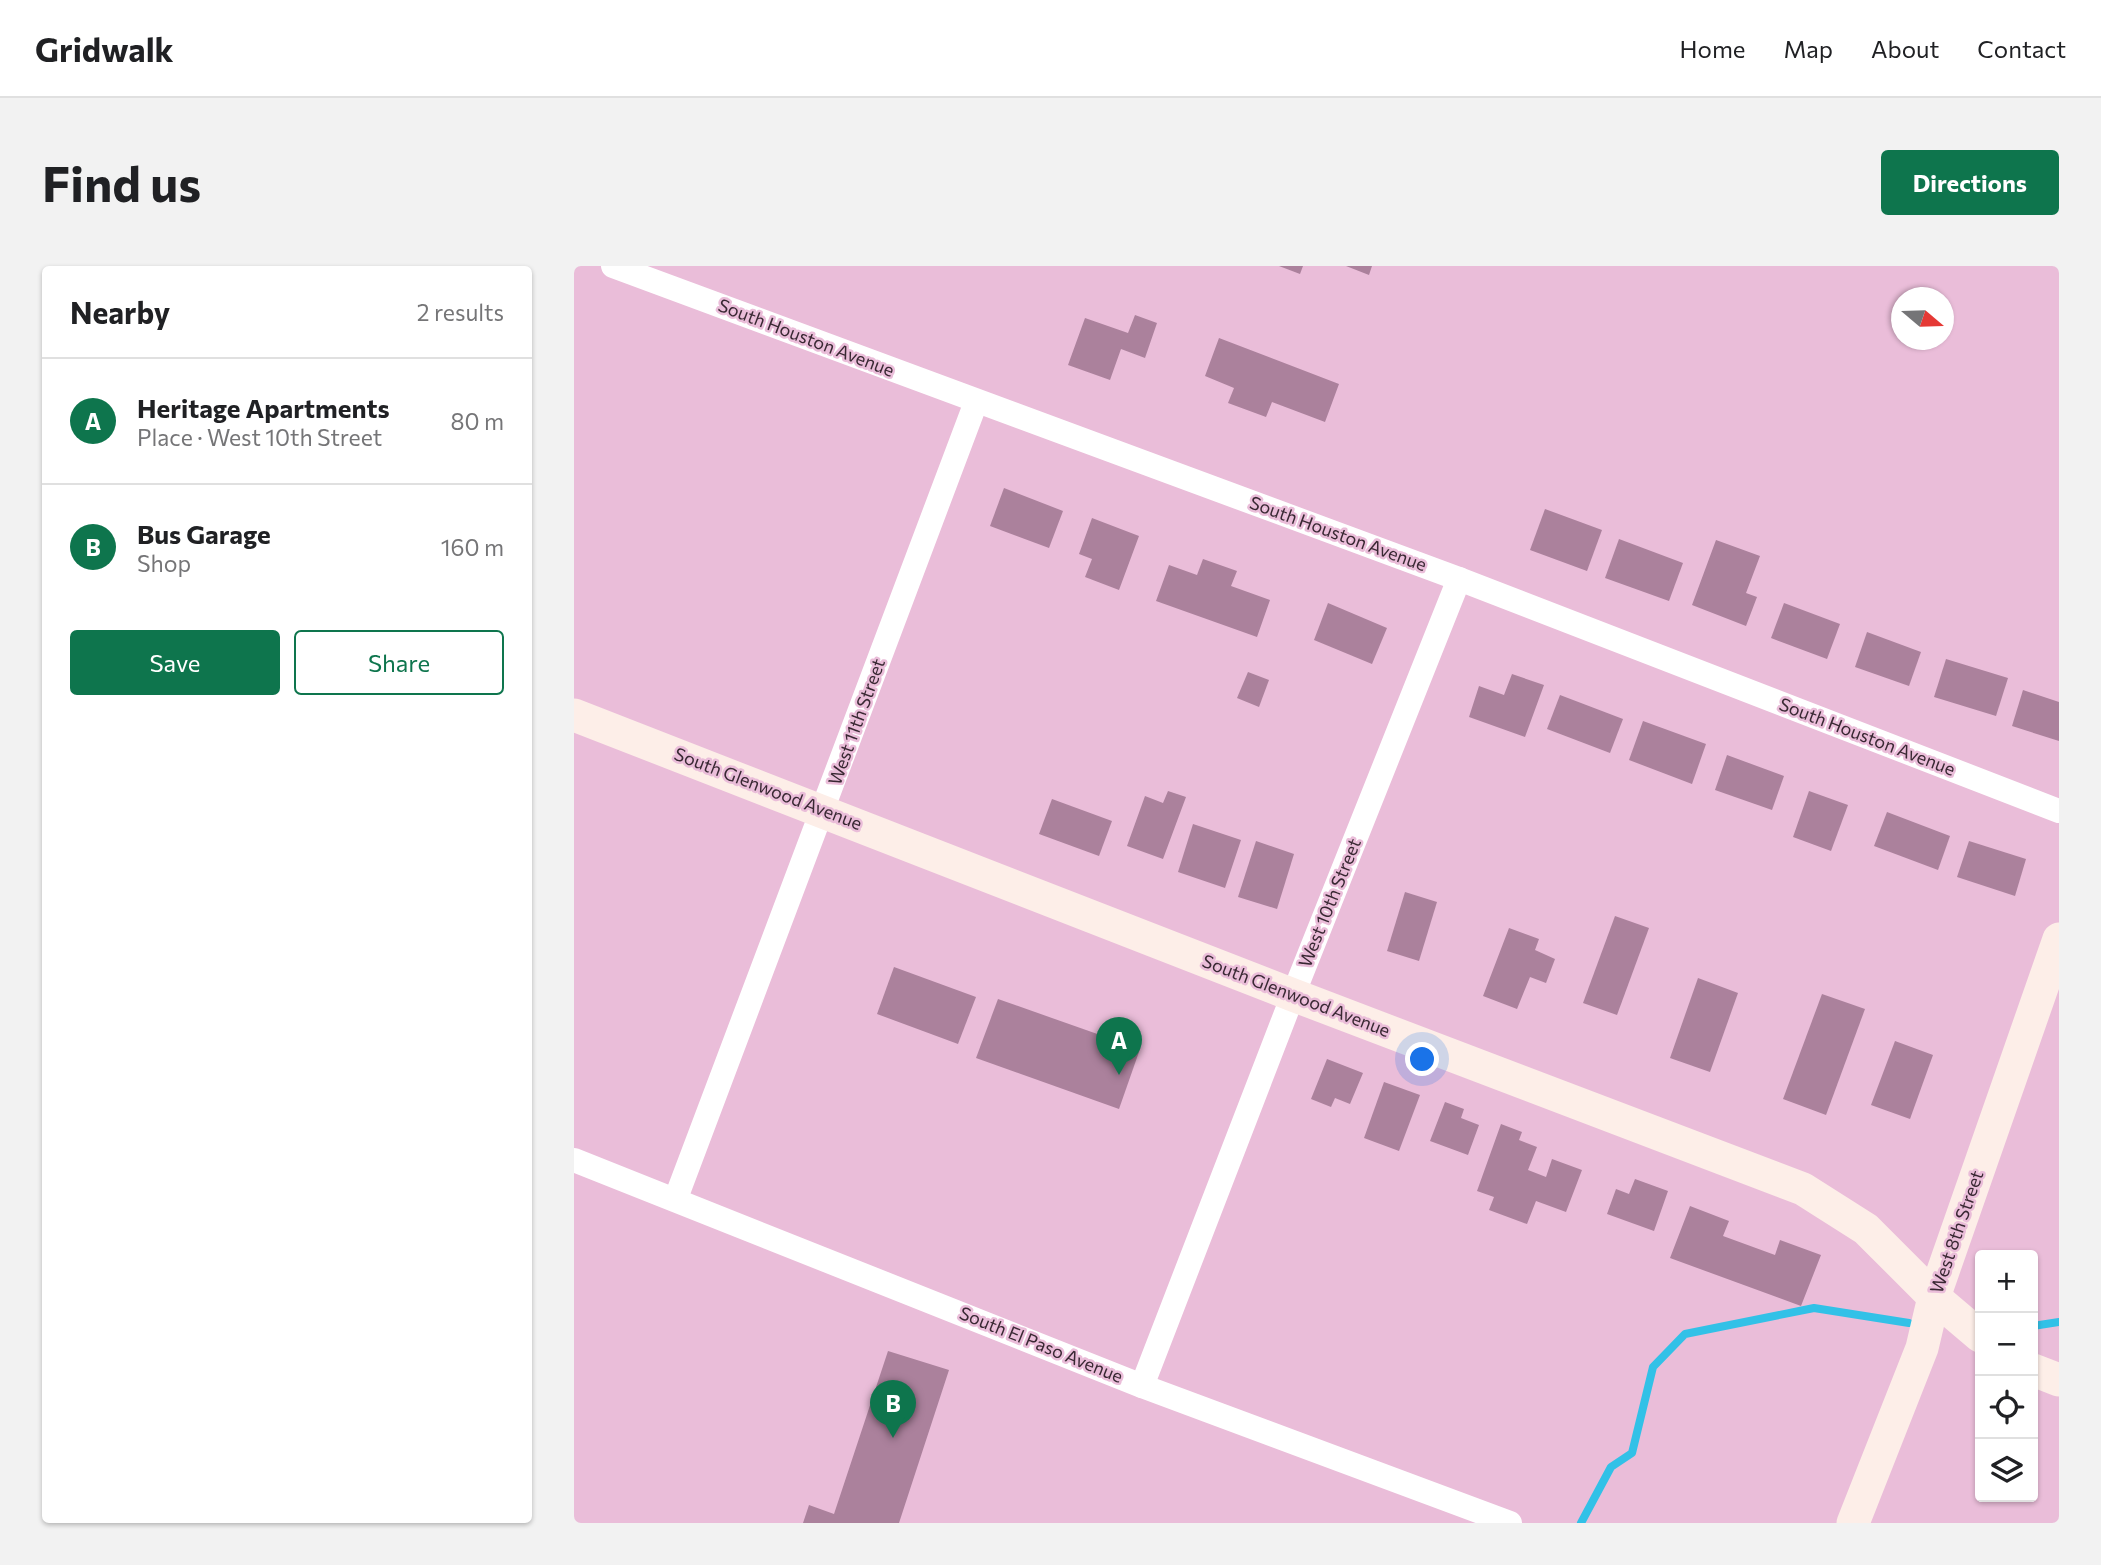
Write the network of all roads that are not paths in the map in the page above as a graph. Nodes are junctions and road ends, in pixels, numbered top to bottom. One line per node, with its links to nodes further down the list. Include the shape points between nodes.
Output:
1 (613, 266): 2 (street, South Houston Avenue)
2 (976, 402): 3 (street, South Houston Avenue); 5 (street, West 11th Street)
3 (1459, 579): 6 (street, South Houston Avenue); 8 (street, West 10th Street)
4 (574, 715): 5 (street, South Glenwood Avenue)
5 (824, 810): 8 (street, South Glenwood Avenue); 10 (street, West 11th Street)
6 (2059, 811)
7 (2059, 939): 11 (street, West 8th Street)
8 (1293, 995): 11 (street, South Glenwood Avenue, via 1803,1189 1866,1229); 15 (street, West 10th Street)
9 (574, 1160): 10 (street, South El Paso Avenue)
10 (676, 1198): 15 (street, South El Paso Avenue)
11 (1934, 1297): 12 (street, South Glenwood Avenue); 17 (street, West 8th Street, via 1922,1348)
12 (1975, 1332)
13 (2038, 1372): 14 (street)
14 (2059, 1380)
15 (1142, 1386): 16 (street, South El Paso Avenue)
16 (1510, 1523)
17 (1853, 1523)

